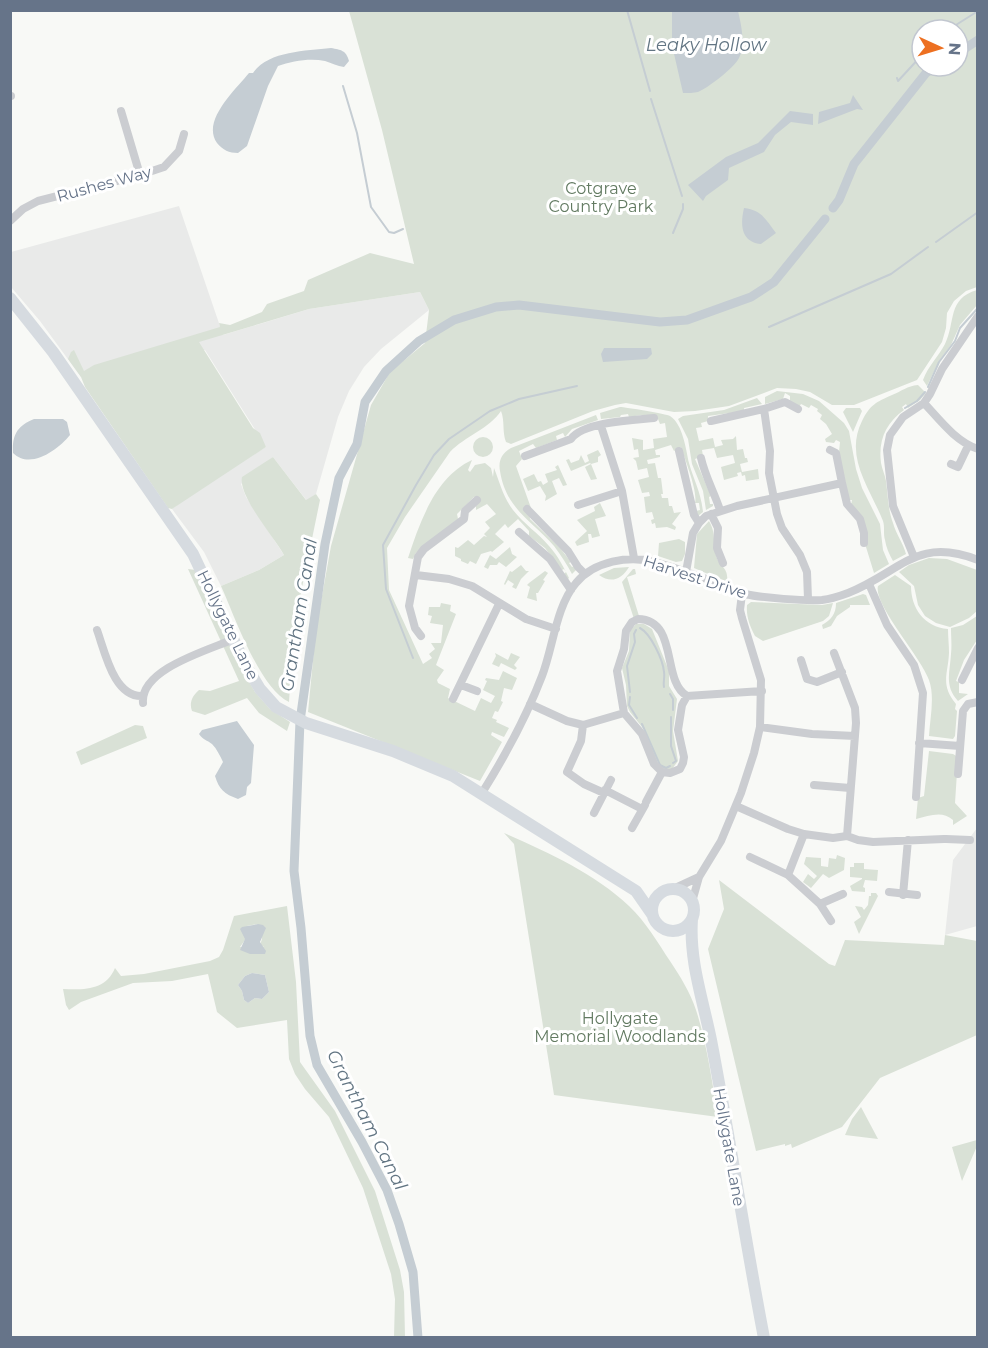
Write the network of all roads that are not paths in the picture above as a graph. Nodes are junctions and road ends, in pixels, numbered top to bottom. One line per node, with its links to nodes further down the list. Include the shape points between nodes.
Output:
1 (122, 111): 3 (street)
2 (184, 134): 3 (street, Rushes Way, via 179,151 165,167)
3 (140, 175): 4 (street, Rushes Way, via 38,201)
4 (10, 221)
5 (10, 298): 44 (street, Hollygate Lane, via 53,352 193,554)
6 (978, 316): 7 (street)
7 (924, 403): 13 (street); 29 (street, via 897,423 887,450 893,506)
8 (764, 409): 9 (street, via 785,402); 11 (street); 21 (street)
9 (798, 409)
10 (654, 418): 12 (street)
11 (711, 421)
12 (601, 426): 16 (street, via 588,427 571,439); 20 (street)
13 (973, 447): 18 (street, via 958,467)
14 (830, 450): 19 (street, via 836,453)
15 (679, 451): 26 (street)
16 (525, 456)
17 (701, 458): 25 (street, via 704,474 713,488)
18 (951, 464)
19 (842, 483): 21 (street); 28 (street, via 847,504 860,519)
20 (622, 491): 23 (street); 30 (street)
21 (773, 498): 25 (street); 39 (street, via 782,528 807,572)
22 (477, 500): 35 (street, via 465,511 464,519 420,553)
23 (578, 505)
24 (527, 509): 34 (street)
25 (716, 512): 26 (street); 32 (street, via 717,548)
26 (699, 523): 33 (street, via 694,528)
27 (519, 532): 37 (street, via 550,559)
28 (864, 543)
29 (914, 556): 31 (street, via 939,551); 36 (street, Harvest Drive)
30 (634, 558): 33 (street, Harvest Drive); 34 (street, Harvest Drive, via 609,562)
31 (978, 560)
32 (723, 563)
33 (686, 572): 38 (street, Harvest Drive)
34 (585, 574): 37 (street, Harvest Drive)
35 (416, 575): 40 (street, via 472,586); 43 (street, via 409,606)
36 (869, 584): 39 (street, Harvest Drive, via 836,598); 61 (street, via 887,625 920,680)
37 (572, 590): 41 (street, Harvest Drive)
38 (742, 594): 39 (street, Harvest Drive); 52 (street, via 740,610)
39 (807, 599)
40 (499, 604): 41 (street, via 526,620); 50 (street)
41 (556, 629): 56 (street, Harvest Drive)
42 (97, 630): 44 (street, via 120,687 143,700 162,672)
43 (421, 636)
44 (234, 639): 69 (street, Hollygate Lane, via 260,689 276,707 300,721 429,765)
45 (978, 648): 49 (street)
46 (834, 653): 48 (street)
47 (801, 660): 48 (street, via 807,679 817,682)
48 (842, 672): 60 (street, via 855,708)
49 (962, 680)
50 (461, 684): 51 (street); 54 (street)
51 (477, 691)
52 (762, 691): 53 (street); 59 (street)
53 (687, 696): 57 (street, via 675,684 670,655 655,624 638,619 626,631 617,671); 63 (street, via 678,730 683,763 670,773)
54 (453, 699)
55 (978, 702): 62 (street, via 964,706)
56 (530, 704): 58 (street); 69 (street, Harvest Drive, via 508,752)
57 (624, 713): 58 (street); 63 (street, via 642,734 654,764)
58 (583, 724): 68 (street, via 581,741 567,772 584,784)
59 (759, 727): 60 (street); 72 (street)
60 (855, 736): 67 (street)
61 (920, 742): 62 (street); 70 (street)
62 (960, 746): 64 (street)
63 (662, 772): 71 (street)
64 (958, 774)
65 (611, 780): 68 (street)
66 (814, 785): 67 (street)
67 (850, 788): 76 (street)
68 (605, 791): 71 (street); 73 (street)
69 (482, 793): 82 (street, Hollygate Lane)
70 (916, 796)
71 (644, 806): 74 (street)
72 (736, 806): 75 (street); 81 (street)
73 (594, 813)
74 (632, 828)
75 (804, 834): 76 (street); 80 (street)
76 (847, 836): 77 (street, via 873,842)
77 (908, 840): 78 (street); 86 (street)
78 (970, 840)
79 (750, 857): 80 (street)
80 (788, 876): 89 (street)
81 (699, 878): 83 (street); 88 (street)
82 (636, 891): 83 (street); 90 (street, Hollygate Lane)
83 (667, 891): 88 (street, via 683,892); 90 (street, via 654,902)
84 (889, 892): 86 (street)
85 (843, 894): 89 (street)
86 (903, 895): 87 (street)
87 (917, 895)
88 (692, 902): 91 (street)
89 (820, 904): 92 (street)
90 (652, 914): 93 (street)
91 (692, 919): 93 (street, via 678,930); 94 (street, Hollygate Lane)
92 (831, 921)
93 (664, 928): 94 (street, Hollygate Lane, via 678,938)
94 (693, 958): 95 (street, Hollygate Lane)
95 (764, 1338)

